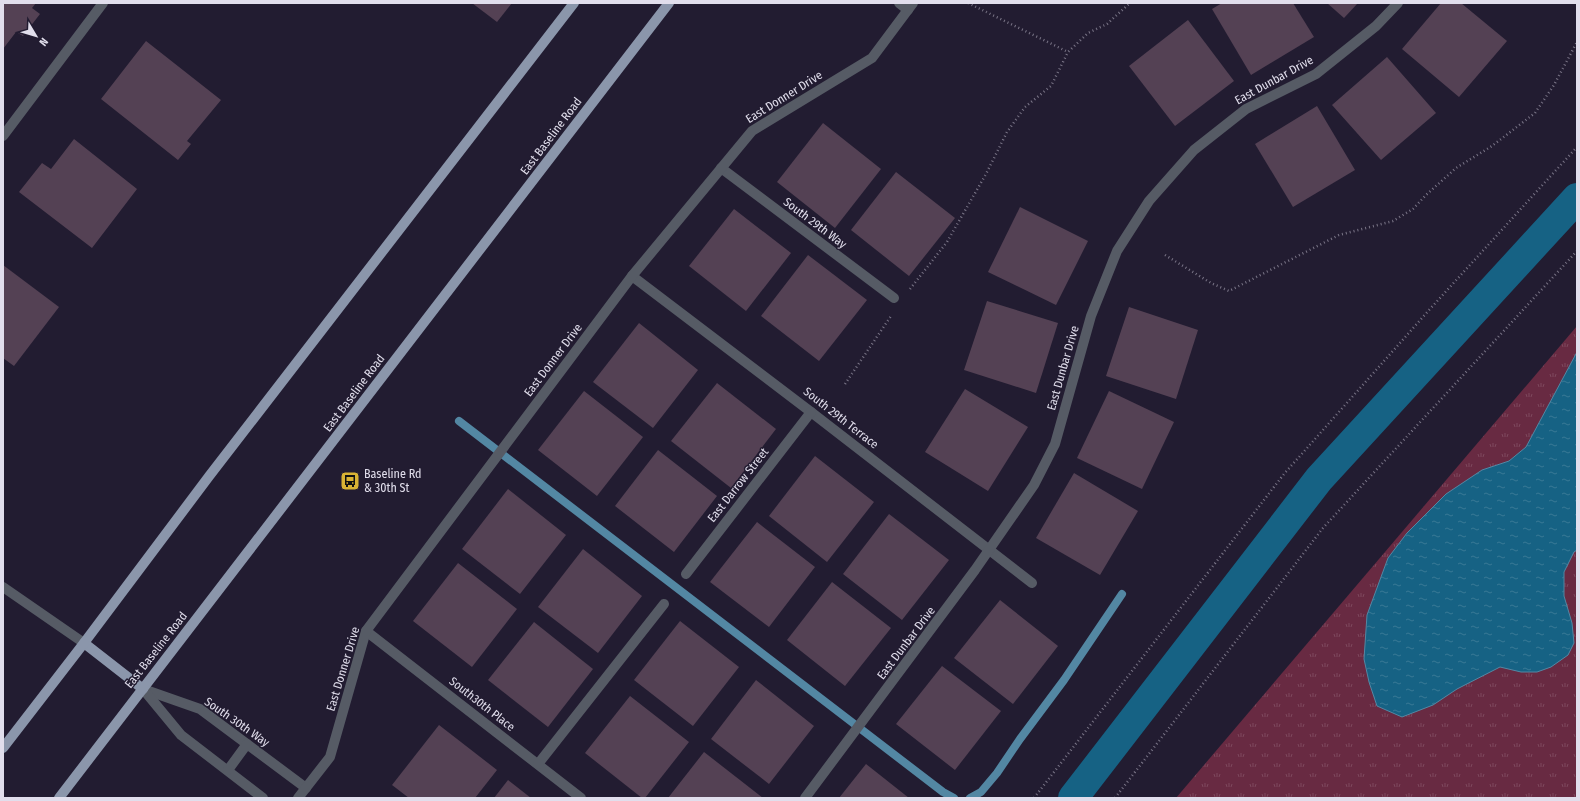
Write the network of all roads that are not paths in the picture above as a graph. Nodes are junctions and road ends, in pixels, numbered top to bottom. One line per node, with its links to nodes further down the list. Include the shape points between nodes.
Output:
1 (103, 3): 7 (street)
2 (574, 3): 18 (main road)
3 (669, 3): 19 (main road, East Baseline Road)
4 (899, 3): 6 (street)
5 (1398, 3): 12 (street, East Dunbar Drive, via 1376,26 1316,74 1246,109 1194,150 1150,201 1119,246 1091,316 1055,444 1034,485)
6 (911, 7): 8 (street, East Donner Drive, via 872,58 752,131)
7 (3, 136)
8 (721, 168): 9 (street, East Donner Drive); 10 (street, South 29th Way)
9 (632, 276): 11 (street, South 29th Terrace); 17 (street, East Donner Drive)
10 (894, 298)
11 (811, 412): 12 (street, South 29th Terrace); 13 (street, East Darrow Street)
12 (990, 550): 14 (street, South 29th Terrace); 29 (street, East Dunbar Drive)
13 (686, 574)
14 (1032, 583)
15 (3, 587): 18 (street)
16 (664, 604): 22 (street)
17 (366, 631): 22 (street, South30th Place); 24 (street, East Donner Drive, via 330,757)
18 (84, 644): 19 (main road); 21 (main road)
19 (143, 688): 20 (street, South 30th Way, via 200,710); 23 (street, via 181,735); 25 (main road, East Baseline Road)
20 (247, 744): 23 (street); 24 (street, South 30th Way)
21 (3, 748)
22 (538, 764): 28 (street, South30th Place)
23 (228, 770): 26 (street)
24 (306, 788): 27 (street, East Donner Drive)
25 (59, 798)
26 (263, 798)
27 (298, 798)
28 (581, 798)
29 (805, 798)

